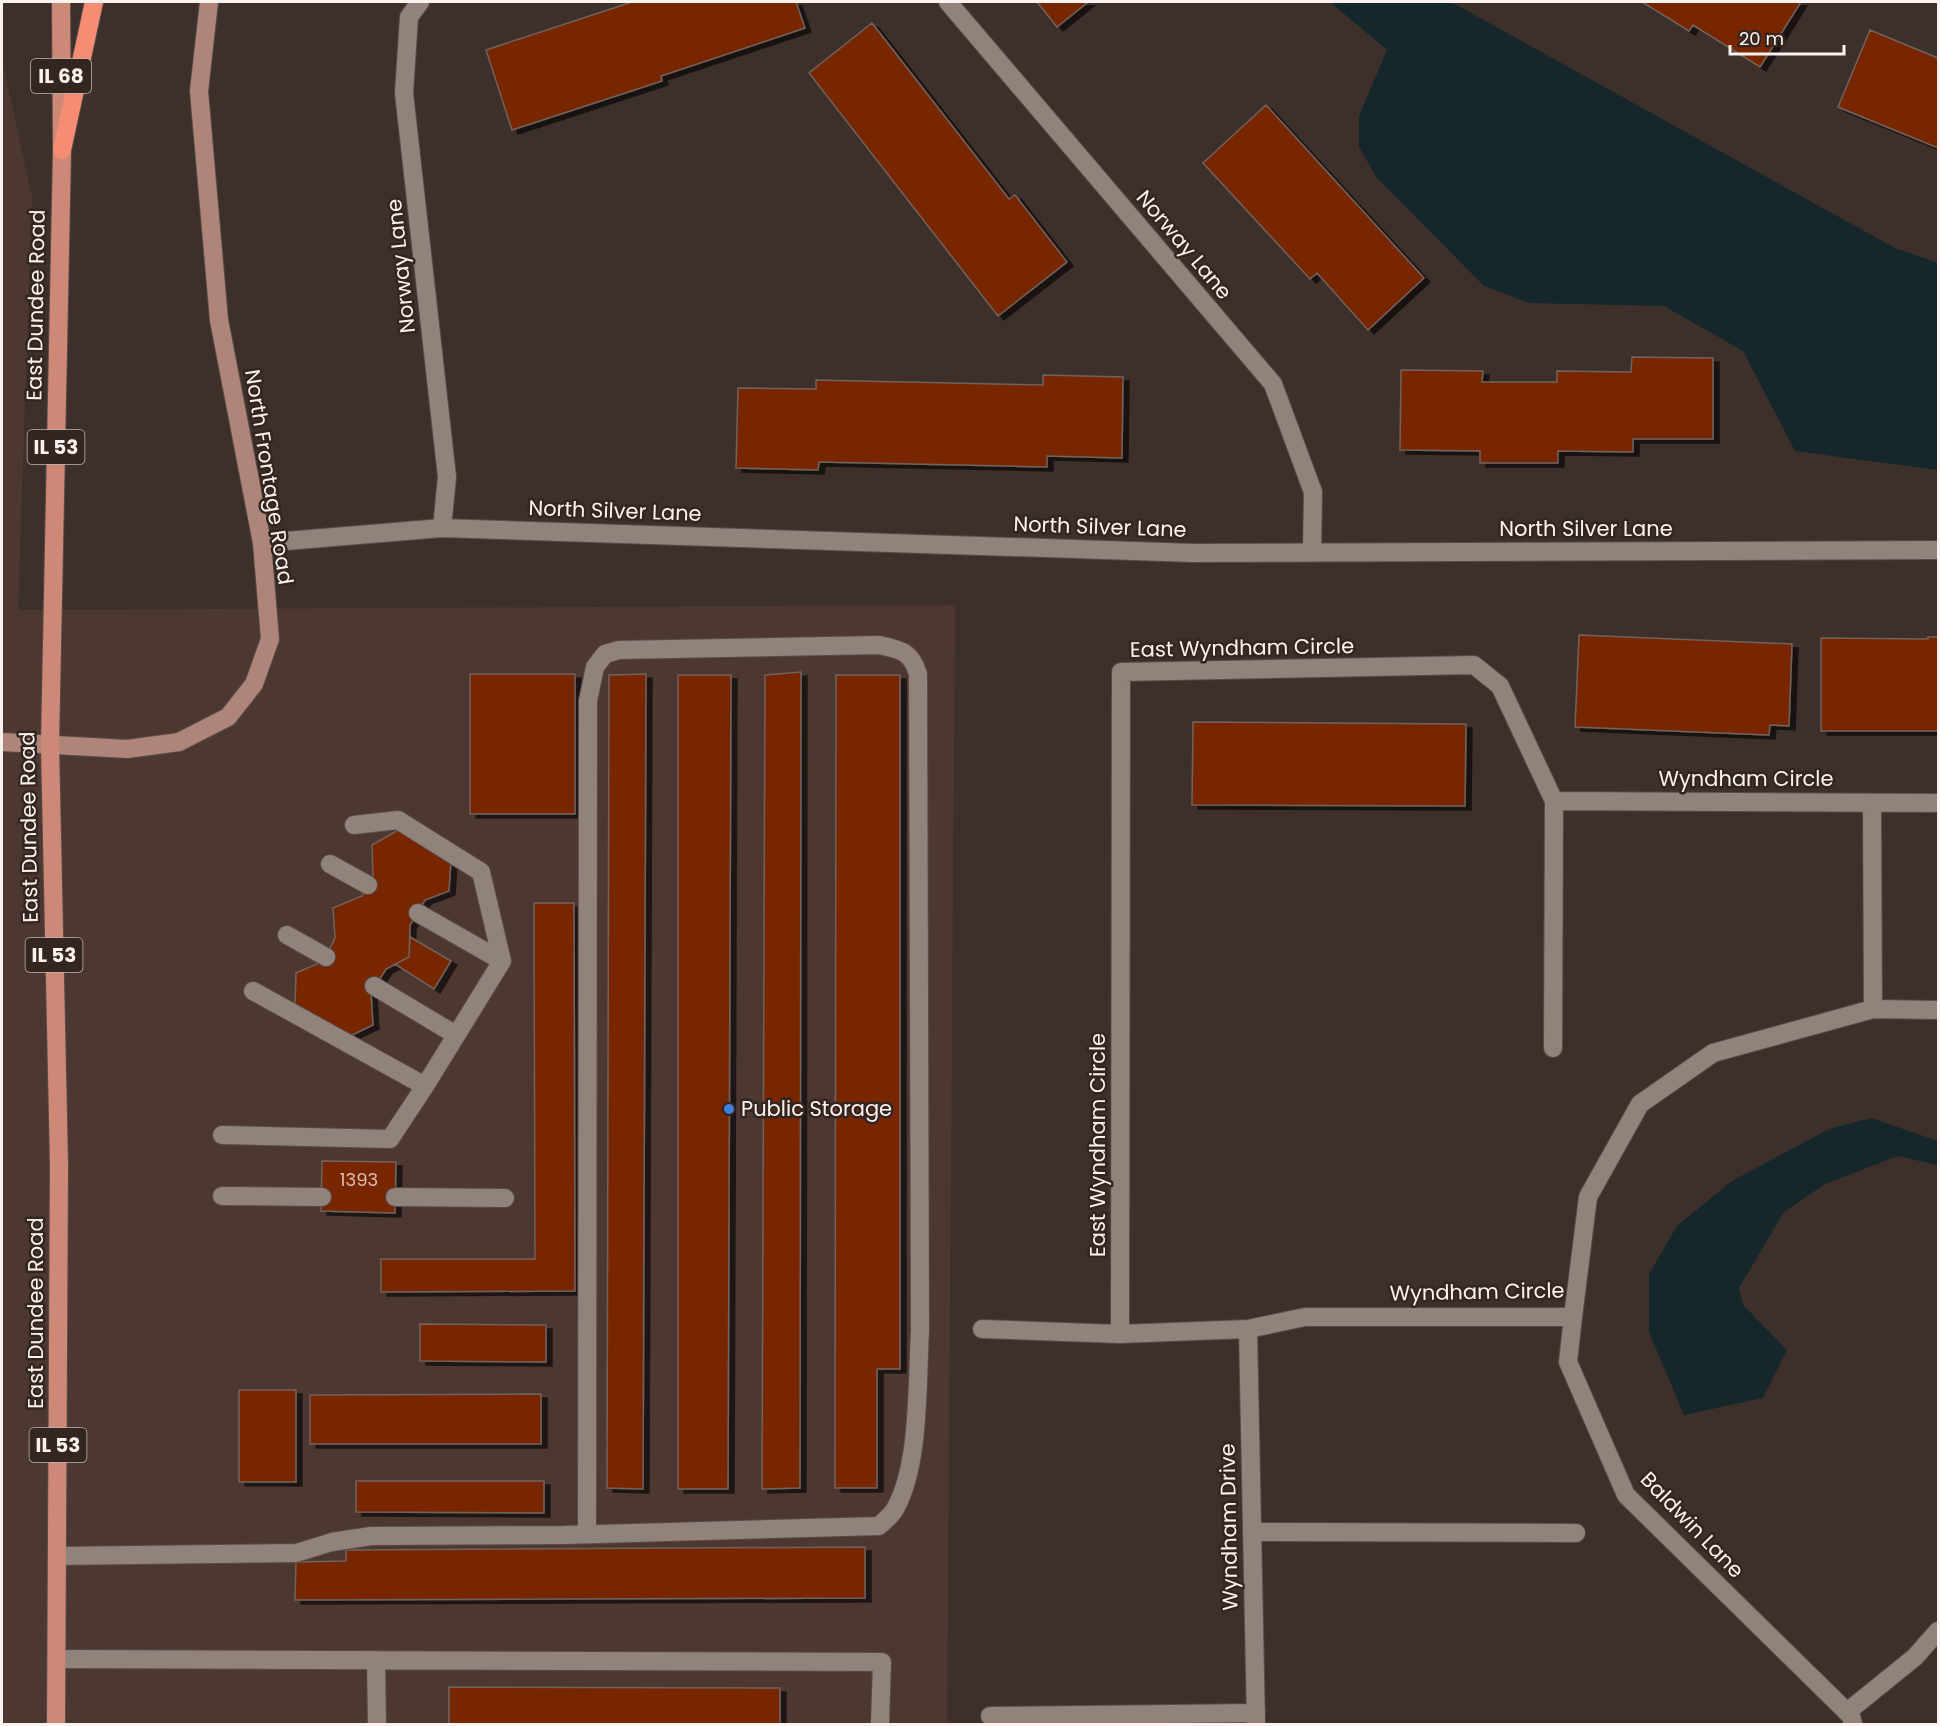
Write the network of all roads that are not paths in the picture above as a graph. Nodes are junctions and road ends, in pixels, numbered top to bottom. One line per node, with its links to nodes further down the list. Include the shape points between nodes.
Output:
1 (61, 2): 6 (main road, East Dundee Road / IL 68)
2 (93, 2): 6 (highway, IL 53)
3 (209, 2): 8 (street, North Frontage Road, via 199,91 219,320)
4 (420, 2): 7 (street, Norway Lane, via 409,17 404,93 447,477)
5 (948, 2): 10 (street, Norway Lane, via 1273,384 1313,492)
6 (62, 150): 12 (main road, East Dundee Road / IL 53)
7 (442, 528): 8 (street, North Silver Lane); 10 (street, North Silver Lane, via 1181,552)
8 (262, 543): 12 (street, North Frontage Road, via 270,639 254,684 228,717 179,742 127,749)
9 (1938, 550): 10 (street, North Silver Lane)
10 (1312, 552)
11 (2, 742): 12 (street, North Frontage Road)
12 (50, 745): 42 (main road, East Dundee Road / IL 53, via 58,1165)
13 (1554, 801): 14 (street, Wyndham Circle); 28 (street, East Wyndham Circle); 38 (street, East Wyndham Circle, via 1500,686 1474,665 1121,672)
14 (1872, 803): 15 (street, Wyndham Circle); 25 (street)
15 (1938, 803)
16 (354, 825): 22 (street, via 398,820 482,872)
17 (330, 864): 18 (street)
18 (368, 885)
19 (418, 913): 22 (street)
20 (287, 935): 21 (street)
21 (326, 957)
22 (502, 962): 27 (street)
23 (375, 986): 27 (street)
24 (253, 990): 29 (street)
25 (1873, 1009): 26 (street, Wyndham Circle); 35 (street, Wyndham Circle, via 1713,1053 1640,1104 1588,1197)
26 (1938, 1010)
27 (456, 1035): 29 (street)
28 (1553, 1048)
29 (425, 1086): 30 (street, via 390,1138)
30 (222, 1135)
31 (222, 1196): 32 (street)
32 (322, 1197)
33 (395, 1197): 34 (street)
34 (505, 1198)
35 (1573, 1317): 37 (street, Wyndham Circle, via 1305,1317); 47 (street, Baldwin Lane, via 1568,1362 1626,1495)
36 (982, 1329): 38 (street, Wyndham Circle)
37 (1248, 1329): 38 (street, Wyndham Circle); 39 (street, Wyndham Drive)
38 (1120, 1334)
39 (1252, 1532): 40 (street); 48 (street, Wyndham Drive)
40 (1576, 1533)
41 (587, 1534): 41 (street, via 879,1526 894,1512 906,1487 915,1435 920,1307 918,674 914,660 903,651 879,645 619,650 605,654 595,667 588,701); 42 (street, via 371,1536 296,1553)
42 (57, 1556): 44 (main road, East Dundee Road / IL 53)
43 (1938, 1631): 47 (street)
44 (57, 1659): 45 (street); 49 (main road, East Dundee Road / IL 53)
45 (376, 1660): 50 (street); 51 (street, via 882,1662)
46 (990, 1716): 48 (street)
47 (1850, 1718)
48 (1256, 1719)
49 (56, 1725)
50 (377, 1725)
51 (880, 1725)

